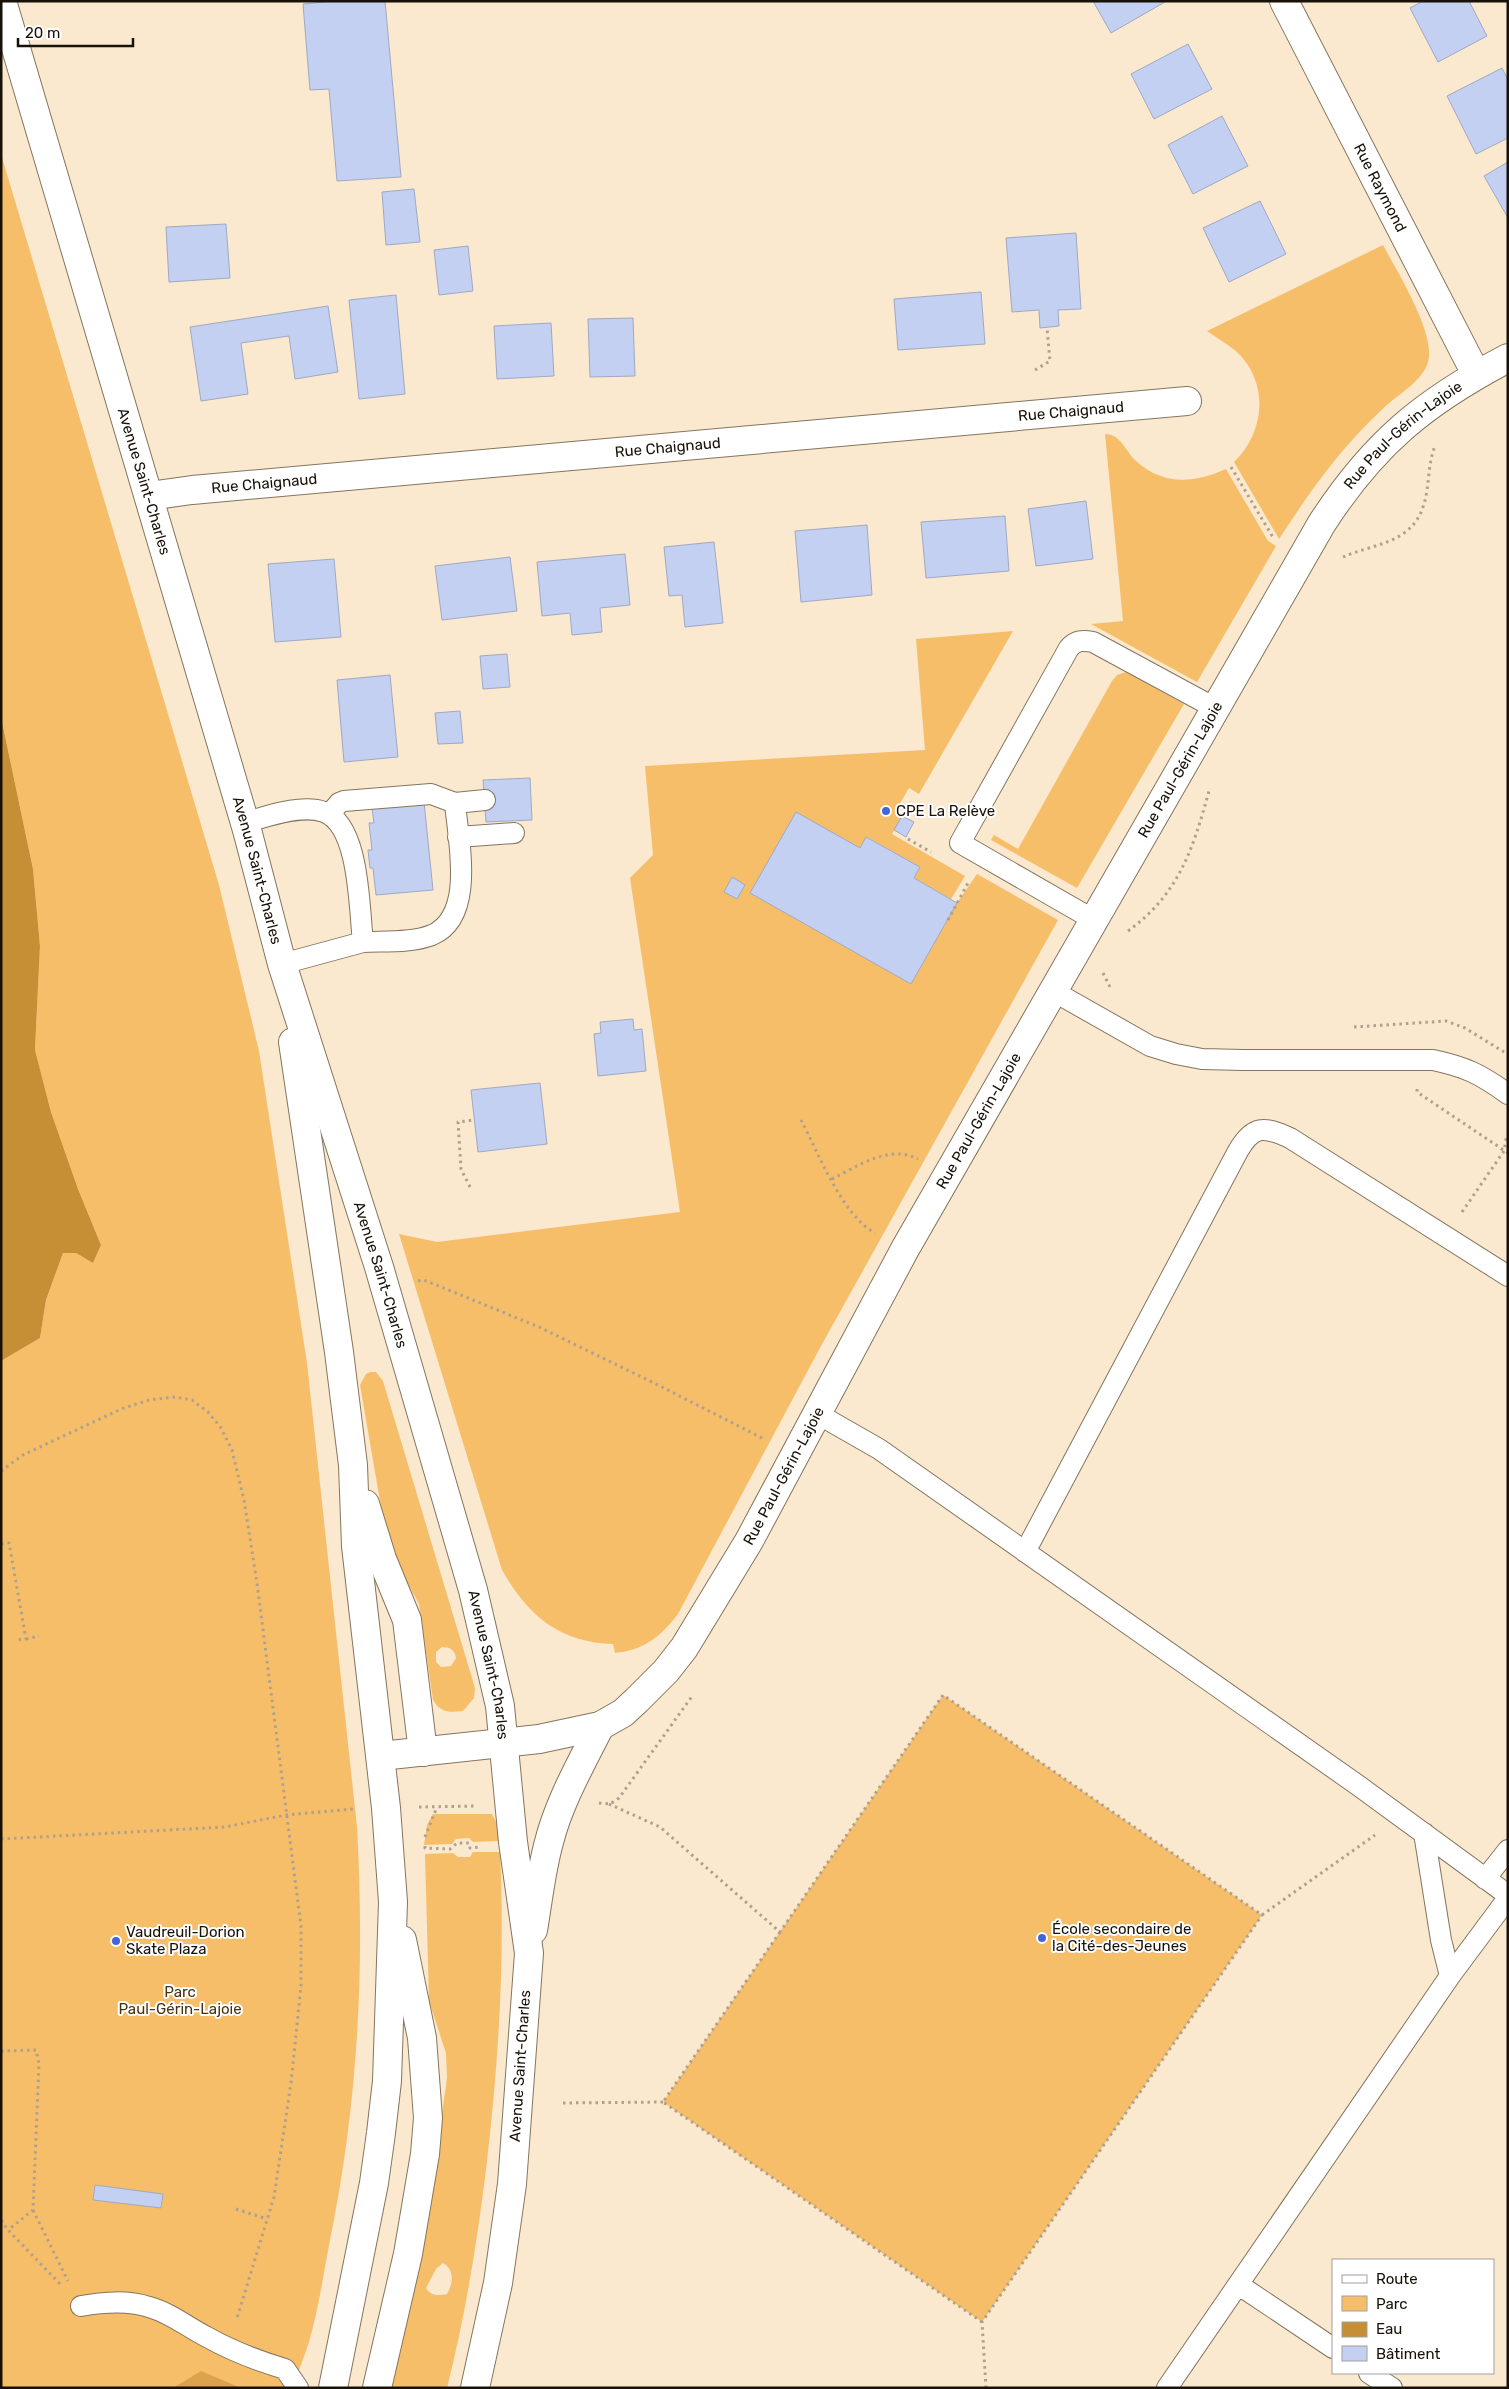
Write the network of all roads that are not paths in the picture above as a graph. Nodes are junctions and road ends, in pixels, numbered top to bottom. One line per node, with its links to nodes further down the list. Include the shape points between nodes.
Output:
1 (2, 1): 6 (main road, Avenue Saint-Charles)
2 (1284, 1): 4 (main road, Rue Raymond)
3 (1508, 358): 4 (main road, Rue Paul-Gérin-Lajoie)
4 (1476, 374): 7 (main road, Rue Paul-Gérin-Lajoie, via 1417,415 1374,453 1355,475 1322,523)
5 (1187, 401): 6 (main road, Rue Chaignaud)
6 (149, 496): 11 (main road, Avenue Saint-Charles)
7 (1215, 708): 14 (main road, Rue Paul-Gérin-Lajoie); 14 (lane, via 1093,642 1082,640 1069,648 960,843)
8 (485, 800): 9 (lane)
9 (455, 803): 10 (lane, via 431,794 344,801); 13 (lane)
10 (330, 814): 11 (lane, via 317,810 295,811 270,814); 15 (lane, via 340,824 352,853)
11 (245, 823): 16 (main road, Avenue Saint-Charles)
12 (514, 833): 13 (lane)
13 (458, 837): 15 (lane, via 460,902 442,928 419,939)
14 (1094, 920): 17 (main road, Rue Paul-Gérin-Lajoie)
15 (363, 942): 16 (lane)
16 (282, 964): 21 (main road, Avenue Saint-Charles); 24 (main road, Avenue Saint-Charles, via 379,1267 474,1590 494,1673)
17 (1053, 990): 18 (lane, via 1150,1046 1176,1054 1218,1059 1433,1060 1477,1073); 20 (main road, Rue Paul-Gérin-Lajoie, via 905,1249)
18 (1508, 1094)
19 (1508, 1276): 22 (lane, via 1290,1138 1271,1129 1254,1131 1238,1151)
20 (816, 1413): 22 (lane, via 879,1449); 23 (main road, Rue Paul-Gérin-Lajoie, via 749,1541 684,1648 637,1700)
21 (353, 1465): 25 (main road, via 382,1559 407,1620); 26 (main road, Avenue Saint-Charles, via 356,1546)
22 (1025, 1552): 27 (lane)
23 (600, 1726): 24 (main road, Rue Paul-Gérin-Lajoie); 32 (main road, via 562,1804 549,1841)
24 (504, 1743): 25 (main road, Rue Paul-Gérin-Lajoie); 32 (main road, Avenue Saint-Charles, via 513,1842)
25 (423, 1752): 26 (main road, Rue Paul-Gérin-Lajoie)
26 (381, 1756): 31 (main road, Avenue Saint-Charles)
27 (1424, 1833): 29 (lane); 33 (lane)
28 (1508, 1850): 29 (lane)
29 (1485, 1879): 30 (lane)
30 (1508, 1896): 33 (lane)
31 (393, 1902): 39 (main road, Avenue Saint-Charles, via 387,2081 381,2133); 40 (main road, via 422,2038 428,2118 408,2254)
32 (529, 1953): 41 (main road, Avenue Saint-Charles, via 512,2184 498,2282)
33 (1450, 1976): 34 (lane)
34 (1239, 2285): 36 (lane); 42 (lane)
35 (81, 2306): 38 (lane, via 129,2302 152,2307 227,2348 285,2369)
36 (1332, 2347)
37 (1371, 2374): 43 (lane)
38 (298, 2388)
39 (333, 2388)
40 (377, 2388)
41 (474, 2388)
42 (1167, 2388)
43 (1392, 2388)

